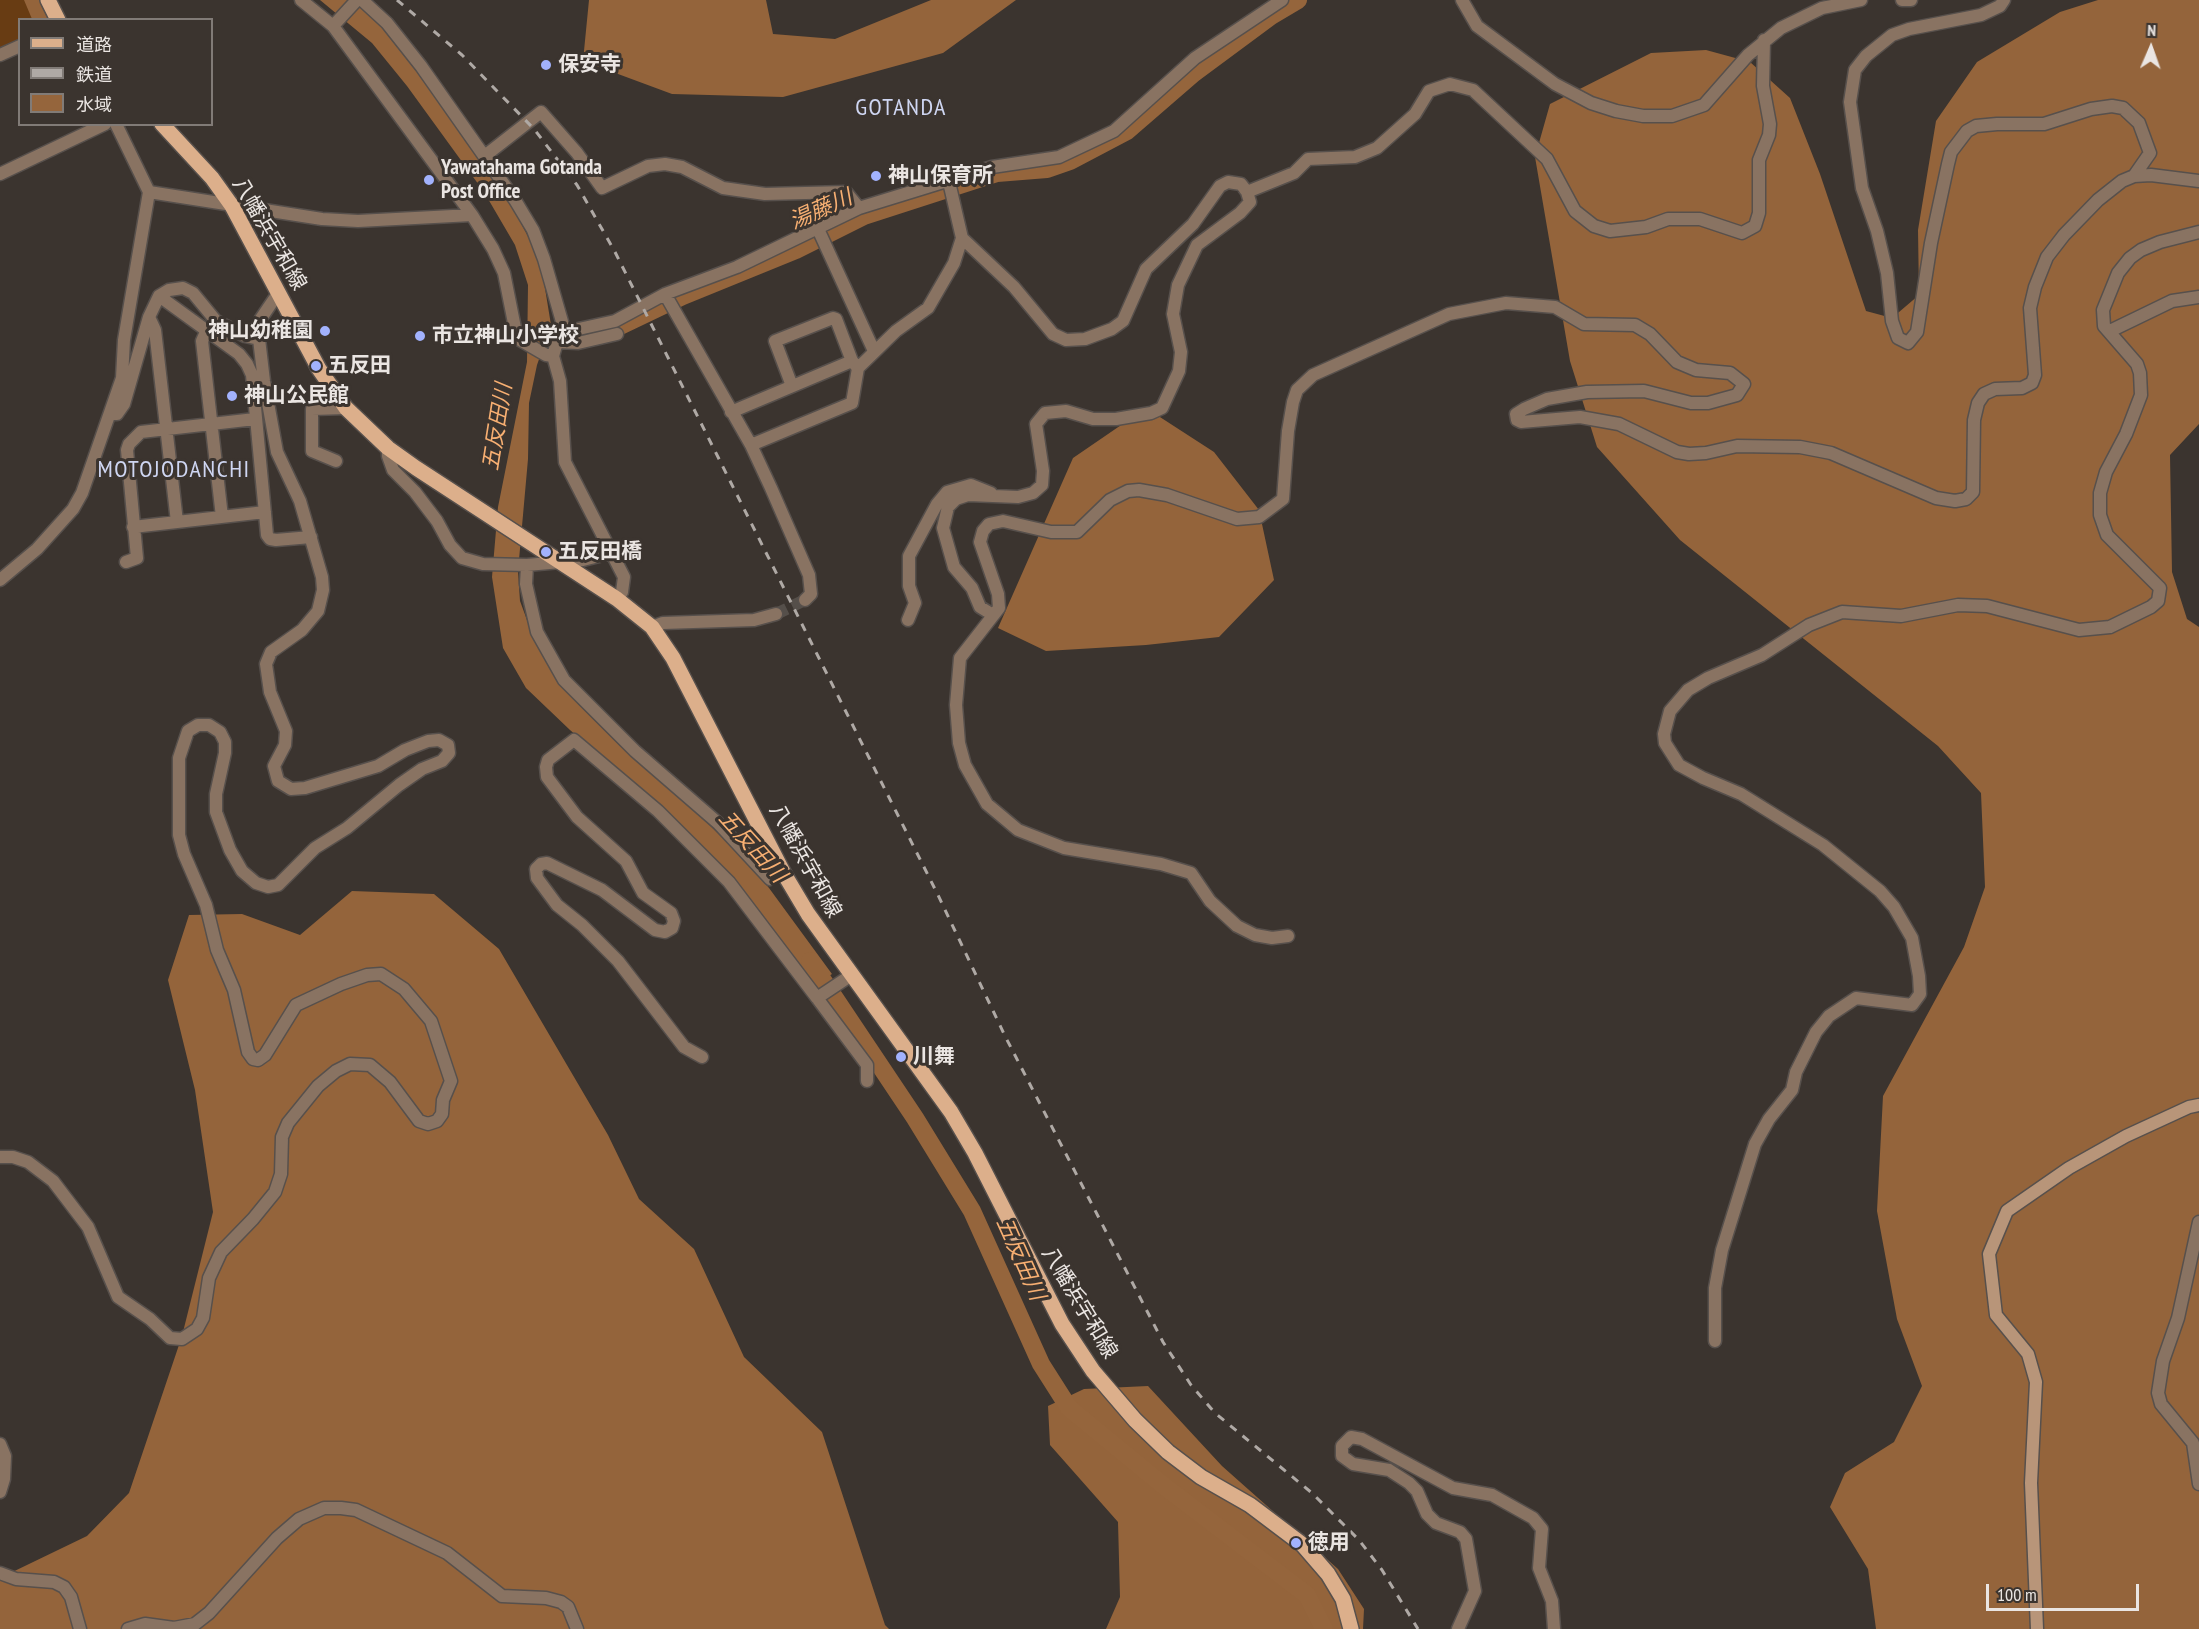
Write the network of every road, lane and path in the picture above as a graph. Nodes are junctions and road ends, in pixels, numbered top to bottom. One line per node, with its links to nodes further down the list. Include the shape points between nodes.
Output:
1 (48, 0): 11 (main road)
2 (301, 0): 12 (street)
3 (357, 0): 12 (street)
4 (362, 0): 19 (street, via 387,23)
5 (1282, 0): 23 (street, via 1196,58 1114,131 1059,157 992,167)
6 (1462, 0): 13 (street, via 1476,26 1555,84 1591,103 1643,116 1672,116 1704,105)
7 (1861, 0): 13 (street, via 1822,8)
8 (1902, 0): 9 (street)
9 (1911, 0)
10 (2004, 0): 21 (street, via 1981,15 1892,36 1878,44 1855,70 1850,102 1862,188 1885,262 1892,321 1898,338 1908,343 1917,332 1948,164 1951,152 1967,131 1996,124 2044,124 2091,109 2123,108 2139,123 2150,153)
11 (57, 18)
12 (335, 23): 28 (street)
13 (1764, 40): 25 (street, via 1762,77 1769,135 1759,160 1759,213 1755,226 1742,233 1700,219 1668,219 1646,227 1610,231 1594,226 1575,211 1547,159 1473,90 1450,84 1429,91 1415,114 1377,148 1355,157 1308,159 1294,173)
14 (18, 47): 15 (street)
15 (0, 55)
16 (101, 126): 20 (street)
17 (117, 126): 24 (street)
18 (164, 126): 26 (main road, 八幡浜宇和線)
19 (486, 156): 27 (street, via 541,112 602,188 648,166 665,164 682,166 723,188 765,194 846,192); 40 (street, via 533,230 544,259)
20 (0, 174)
21 (2134, 176): 22 (street, via 2151,174); 69 (street, via 2098,200 2047,257 2030,308 2036,375 2032,383 2022,388 1995,389 1984,394 1978,403 1974,420 1973,492 1966,499 1936,498 1831,453 1800,447 1737,446 1689,454 1619,424 1580,417 1521,422 1516,420 1516,414 1524,409 1547,399 1587,392 1644,391 1691,403 1708,403 1737,395 1744,384 1730,373 1696,370 1677,362 1650,334 1635,325 1584,324 1555,307 1539,303 1480,306 1449,314 1313,375 1297,390 1288,430 1283,499 1259,517 1237,519 1167,495 1139,490 1110,500 1077,532 1051,532 1003,521 989,524 981,542 998,594 999,608)
22 (2199, 182)
23 (951, 187): 27 (street); 31 (street)
24 (149, 192): 26 (street); 48 (street, via 124,340 122,378)
25 (1247, 192): 31 (street, via 1241,184 1228,182 1220,186 1193,225 1146,269 1123,321 1086,339 1066,340 1053,334 1014,287); 55 (street, via 1250,202 1246,208 1197,245 1178,285 1173,314 1181,352 1179,371 1162,408 1116,419 1066,411 1045,413 1036,424 1042,485 1026,495)
26 (232, 206): 28 (street, via 358,221); 32 (main road, 八幡浜宇和線)
27 (859, 208): 30 (street)
28 (472, 215): 43 (street, via 504,273 520,340)
29 (2199, 232): 37 (street, via 2160,242 2130,258 2118,273 2103,310 2104,326)
30 (821, 234): 35 (street); 42 (street)
31 (962, 238): 42 (street, via 954,263 928,308)
32 (279, 292): 41 (street, via 260,320); 46 (main road, 八幡浜宇和線, via 319,369)
33 (159, 296): 36 (street); 38 (street); 41 (street, via 183,288 193,293 216,321)
34 (2199, 297): 37 (street, via 2172,301)
35 (668, 299): 40 (street); 47 (street)
36 (149, 317): 48 (street, via 124,404 117,414); 51 (street)
37 (2110, 331): 81 (street, via 2137,364 2141,395 2106,472 2100,493 2100,515 2107,535 2160,588 2158,601 2110,627 2079,630 1987,606 1958,605 1901,616 1842,612 1809,625 1762,655 1708,678 1688,690 1670,711 1665,743 1679,765 1741,794 1823,845 1881,891 1912,938 1919,976 1920,994 1912,1005 1856,998 1829,1016 1816,1032 1796,1071 1792,1090 1755,1144 1714,1288)
38 (206, 332): 49 (street, via 247,364 252,375); 50 (street, via 202,341)
39 (617, 334): 40 (street, via 578,343)
40 (561, 337): 43 (street)
41 (259, 339): 60 (street, via 277,452 300,501)
42 (874, 351): 44 (street)
43 (549, 355): 61 (street, via 560,381 565,462)
44 (855, 365): 45 (street); 45 (street, via 833,318 775,341); 52 (street, via 852,403)
45 (792, 386): 47 (street)
46 (346, 408): 53 (main road, 八幡浜宇和線); 54 (street, via 312,409 312,451)
47 (731, 412): 52 (street)
48 (109, 414): 65 (street, via 73,509 37,549)
49 (255, 419): 50 (street); 56 (street)
50 (211, 424): 51 (street); 57 (street)
51 (166, 429): 58 (street); 59 (street, via 141,432 127,450)
52 (751, 446): 67 (street, via 809,575 811,594)
53 (388, 448): 63 (main road, 八幡浜宇和線); 64 (street, via 393,470 438,521 462,558 483,564)
54 (336, 461)
55 (998, 496): 69 (street, via 968,495 956,499 948,507 943,528 954,567 972,588 981,607); 70 (street, via 970,485 947,492 937,504 909,556 909,586 915,603)
56 (265, 512): 57 (street); 60 (street, via 270,539)
57 (222, 517): 58 (street)
58 (177, 522): 59 (street)
59 (133, 527): 62 (street, via 136,558)
60 (311, 537): 79 (street, via 322,577 318,612 302,630 271,652 267,664 270,692 286,731 285,745 274,766 278,781 291,789 305,788 378,766 428,741 440,740 448,745 449,753 399,785 315,849 278,885 268,887 242,871 230,850 216,812 225,742 220,732 198,724 188,731 179,758 179,835 183,854 206,905 217,950 234,990 248,1053 253,1059 265,1055 296,1005 341,984 381,974 404,989 431,1021 451,1081 442,1100 442,1114 428,1124 419,1121 390,1082 370,1065 350,1065 318,1086 288,1123 282,1137 281,1174 275,1192 221,1252 209,1278 203,1318 197,1329 182,1339 170,1338 118,1297 88,1227 53,1180 27,1162)
61 (610, 553): 63 (street); 66 (street, via 624,577)
62 (126, 562)
63 (561, 562): 64 (street); 66 (main road, 八幡浜宇和線)
64 (525, 564): 72 (street, via 537,632 564,680 614,731 718,823 770,879)
65 (0, 580)
66 (617, 599): 71 (main road, 八幡浜宇和線)
67 (805, 600)
68 (776, 614): 71 (street, via 754,620 674,622)
69 (993, 615): 73 (street, via 960,658 958,667 959,743 965,765 987,804 1018,830 1064,848 1161,864 1191,873 1210,901 1237,926 1255,935)
70 (908, 620)
71 (652, 627): 72 (main road, 八幡浜宇和線, via 678,668)
72 (783, 872): 74 (main road, 八幡浜宇和線)
73 (1288, 936)
74 (846, 978): 75 (street); 89 (main road, 八幡浜宇和線, via 900,1039 951,1112 1062,1324 1093,1371 1168,1452 1303,1545 1338,1591)
75 (819, 997): 76 (street, via 729,882 658,811 574,740 548,760 547,777 577,817 626,861 643,893 671,913 672,928 665,932 656,930 602,890 547,863 536,869 537,878 557,905 618,962 684,1047); 77 (street, via 867,1065)
76 (702, 1057)
77 (867, 1081)
78 (2199, 1105): 92 (street, via 2126,1136 2069,1168 2007,1211 1989,1254 1996,1315 2028,1354 2036,1382 2031,1483)
79 (0, 1157)
80 (2199, 1222): 83 (street, via 2158,1393 2161,1404 2193,1443)
81 (1715, 1341)
82 (0, 1444): 84 (street, via 5,1456)
83 (2199, 1485)
84 (0, 1492)
85 (0, 1573): 86 (street, via 64,1587)
86 (80, 1629)
87 (128, 1629): 88 (street, via 145,1624 174,1628 195,1624 277,1538 299,1519 324,1508 356,1510 447,1553 502,1596 561,1602 568,1607)
88 (577, 1629)
89 (1352, 1629)
90 (1458, 1629): 91 (street, via 1475,1591 1466,1539 1460,1532 1436,1523 1409,1483 1389,1470 1353,1464 1342,1456 1342,1446 1352,1437 1362,1438 1445,1484 1492,1495 1533,1518 1542,1529 1539,1568 1552,1601)
91 (1554, 1629)
92 (2037, 1629)

